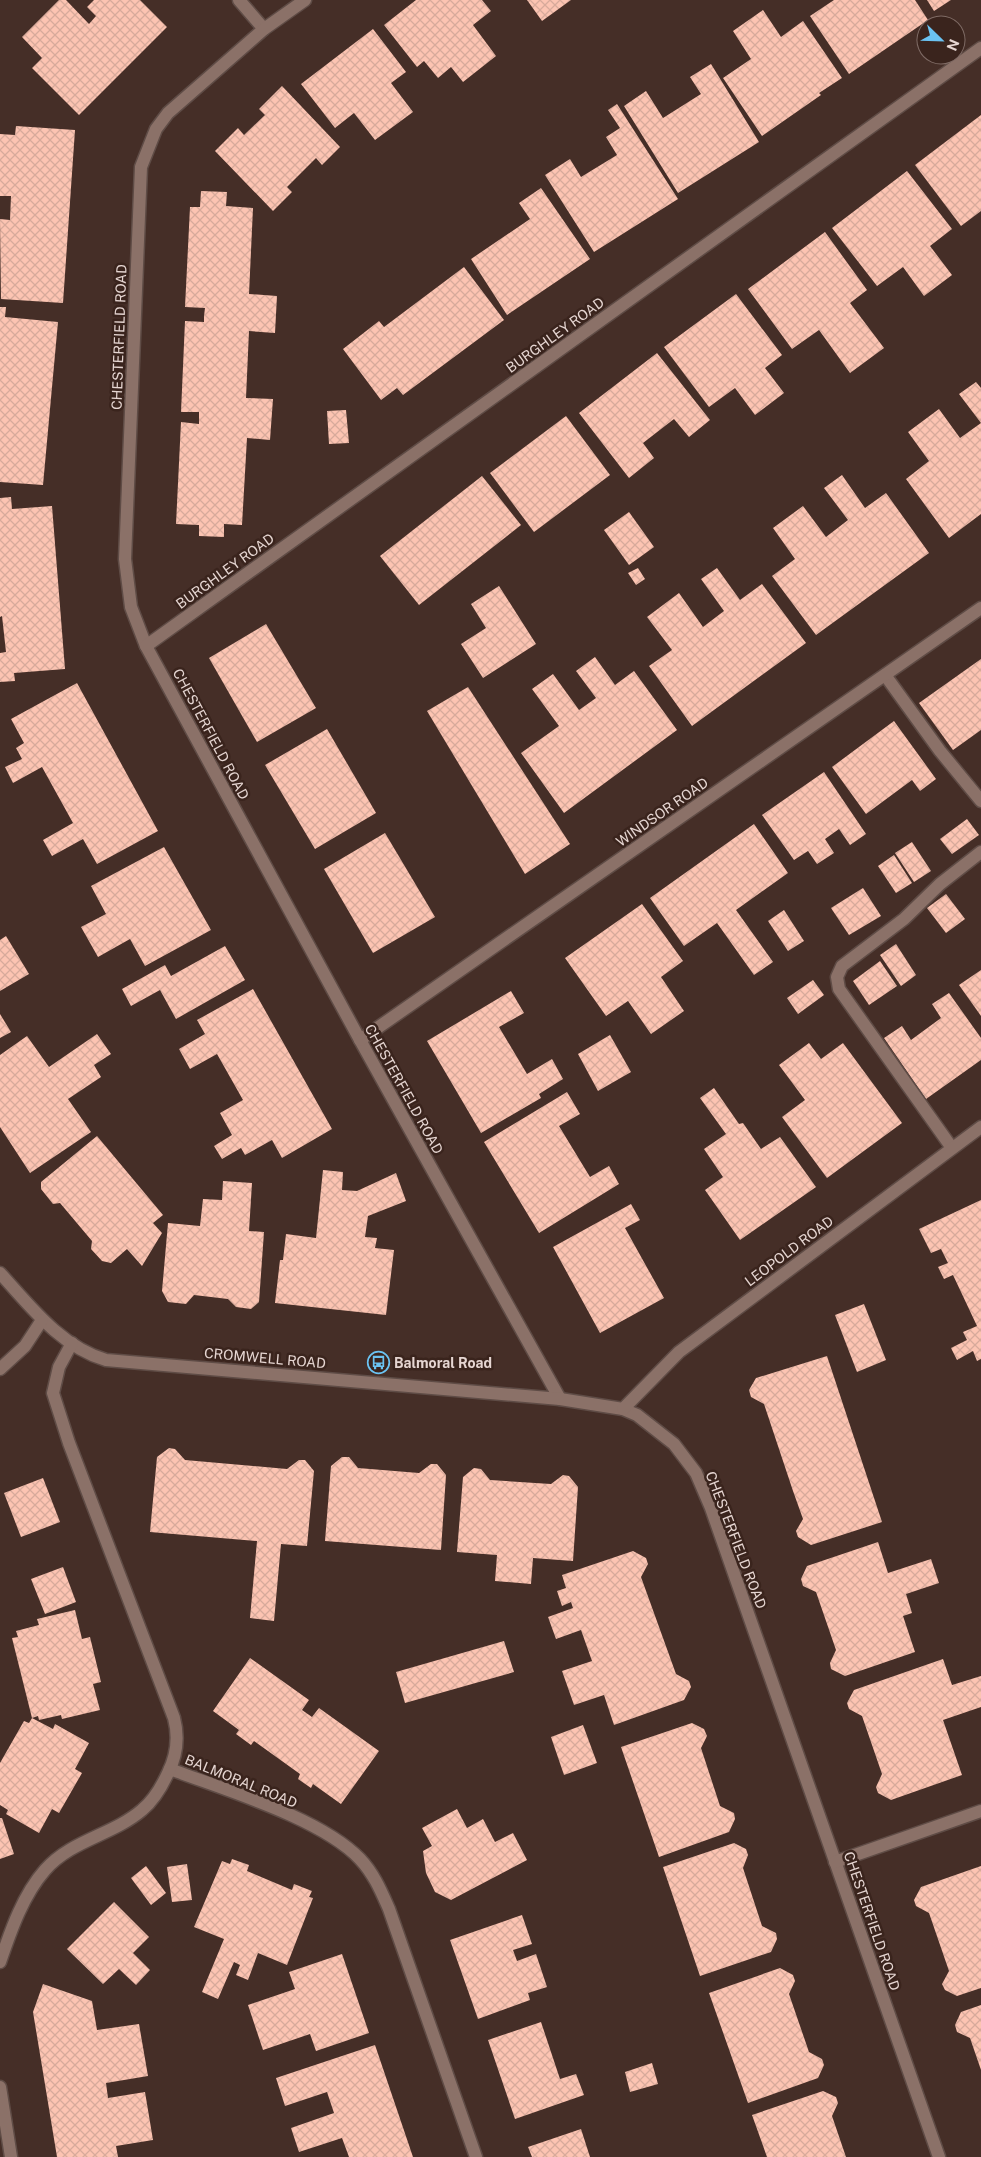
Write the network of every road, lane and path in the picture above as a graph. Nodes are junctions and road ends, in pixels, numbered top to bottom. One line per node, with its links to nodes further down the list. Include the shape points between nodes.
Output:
1 (239, 0): 3 (street)
2 (306, 0): 3 (street, CHESTERFIELD ROAD)
3 (264, 29): 6 (street, CHESTERFIELD ROAD, via 168,113 156,129 141,167 125,559 131,607)
4 (981, 48): 6 (street, BURGHLEY ROAD)
5 (981, 608): 7 (street, WINDSOR ROAD)
6 (146, 646): 10 (street, CHESTERFIELD ROAD)
7 (885, 675): 8 (street, via 940,752); 10 (street, WINDSOR ROAD)
8 (981, 801)
9 (981, 852): 12 (street, via 940,884 904,919 842,966 837,977 839,989)
10 (360, 1040): 17 (street, CHESTERFIELD ROAD)
11 (981, 1127): 12 (street, LEOPOLD ROAD)
12 (952, 1148): 18 (street, LEOPOLD ROAD, via 679,1352)
13 (0, 1273): 14 (street, CROMWELL ROAD)
14 (42, 1320): 15 (street, CROMWELL ROAD); 16 (street, via 25,1346)
15 (72, 1343): 17 (street, CROMWELL ROAD, via 106,1360); 19 (street, BALMORAL ROAD, via 59,1366 53,1393 174,1718 177,1745)
16 (0, 1369)
17 (560, 1399): 18 (street, CHESTERFIELD ROAD)
18 (623, 1409): 21 (street, CHESTERFIELD ROAD, via 637,1415 674,1444 696,1473)
19 (170, 1769): 22 (street, via 143,1810 71,1848 45,1869 12,1926); 25 (street, BALMORAL ROAD, via 308,1824 332,1836 360,1859 377,1882 389,1909)
20 (981, 1811): 21 (street)
21 (835, 1862): 26 (street, CHESTERFIELD ROAD)
22 (0, 1962)
23 (0, 2087): 24 (street)
24 (11, 2157)
25 (476, 2157)
26 (939, 2157)

